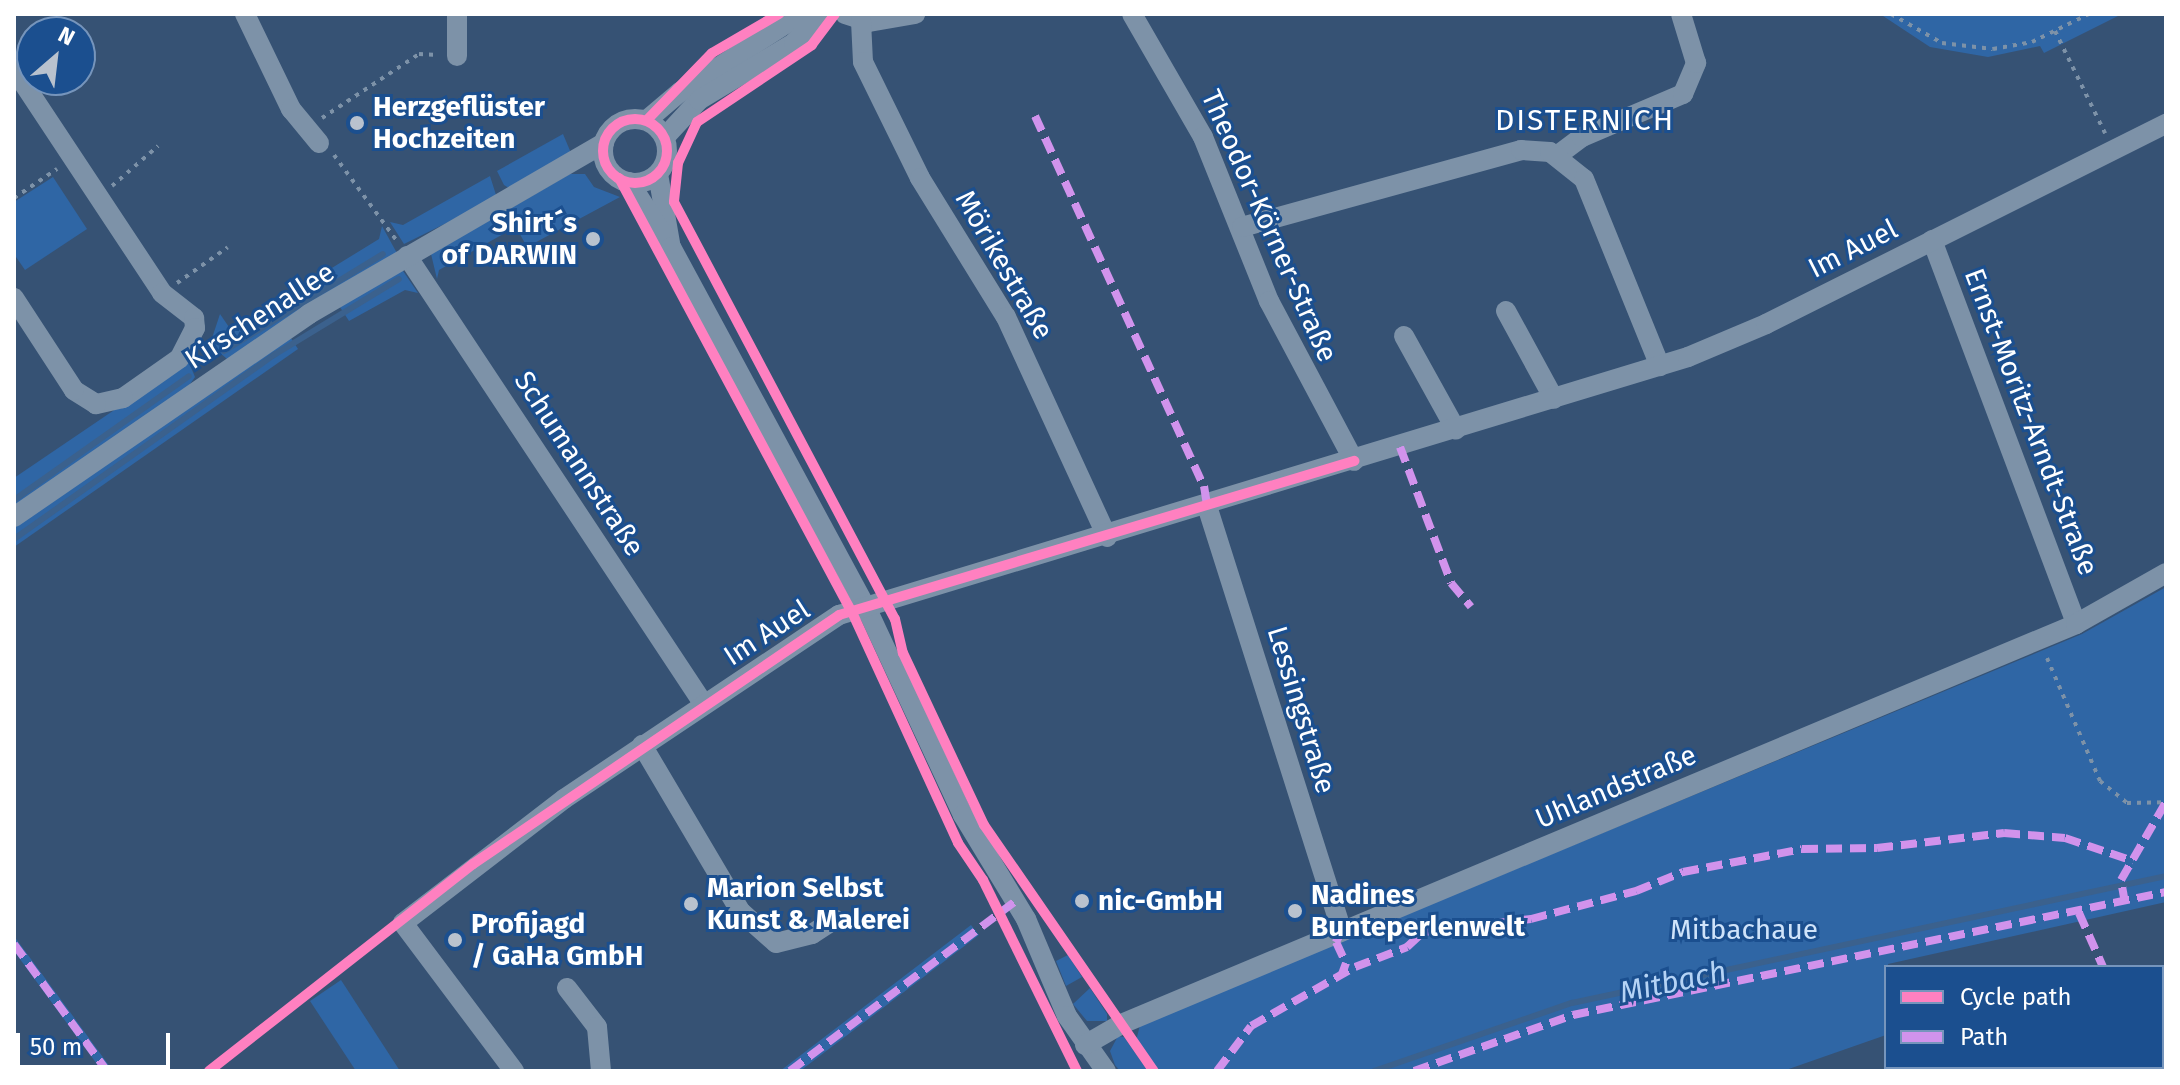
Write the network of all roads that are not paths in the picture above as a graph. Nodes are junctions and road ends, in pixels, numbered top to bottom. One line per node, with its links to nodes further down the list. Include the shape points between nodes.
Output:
1 (245, 14): 13 (street, via 271,72)
2 (457, 14): 9 (street)
3 (801, 14): 11 (street, via 680,92)
4 (820, 14): 14 (street, via 794,43 699,100)
5 (915, 14): 8 (street)
6 (1132, 14): 20 (street, Theodor-Körner-Straße, via 1203,137)
7 (1681, 14): 16 (street, via 1696,63 1683,94 1582,137)
8 (853, 18): 33 (street, Mörikestraße, via 863,62 920,178 1006,317)
9 (457, 56)
10 (14, 69): 24 (street, via 162,293 194,318 192,338 180,358 123,398 91,403 74,390)
11 (647, 120): 14 (street); 15 (street, via 623,121)
12 (2166, 124): 21 (street, Im Auel)
13 (312, 136)
14 (665, 137): 17 (street, via 667,157)
15 (604, 143): 18 (street, Kirschenallee); 19 (street)
16 (1558, 155): 20 (street, via 1521,150); 27 (street, via 1577,170 1590,191)
17 (658, 174): 19 (street); 22 (street)
18 (547, 176): 19 (street, Kirschenallee, via 576,169); 23 (street, Kirschenallee)
19 (620, 177): 22 (street)
20 (1242, 227): 30 (street, Theodor-Körner-Straße, via 1286,336)
21 (1932, 240): 27 (street, Im Auel, via 1766,324); 36 (street, Ernst-Moritz-Arndt-Straße)
22 (671, 247): 35 (street)
23 (407, 256): 32 (street, Kirschenallee, via 269,340); 37 (street, Schumannstraße)
24 (14, 298)
25 (1506, 311): 28 (street)
26 (1404, 336): 29 (street)
27 (1660, 366): 28 (street, Im Auel)
28 (1554, 399): 29 (street, Im Auel)
29 (1456, 430): 30 (street, Im Auel)
30 (1354, 461): 31 (street, Im Auel)
31 (1207, 506): 33 (street, Im Auel); 40 (street, Lessingstraße)
32 (14, 517)
33 (1107, 537): 35 (street, Im Auel)
34 (2166, 573): 36 (street, Uhlandstraße)
35 (866, 607): 37 (street, Im Auel, via 839,615); 42 (street, via 956,802 1026,919 1060,1002)
36 (2076, 624): 40 (street, Uhlandstraße)
37 (703, 703): 38 (street, Im Auel)
38 (642, 745): 39 (street, via 740,911 776,943 812,934); 43 (street, Im Auel, via 473,864 403,923)
39 (835, 919)
40 (1342, 931): 42 (street, Uhlandstraße, via 1119,1025)
41 (567, 988): 44 (street, via 597,1027)
42 (1085, 1045): 45 (street)
43 (514, 1071)
44 (601, 1071)
45 (1106, 1071)

